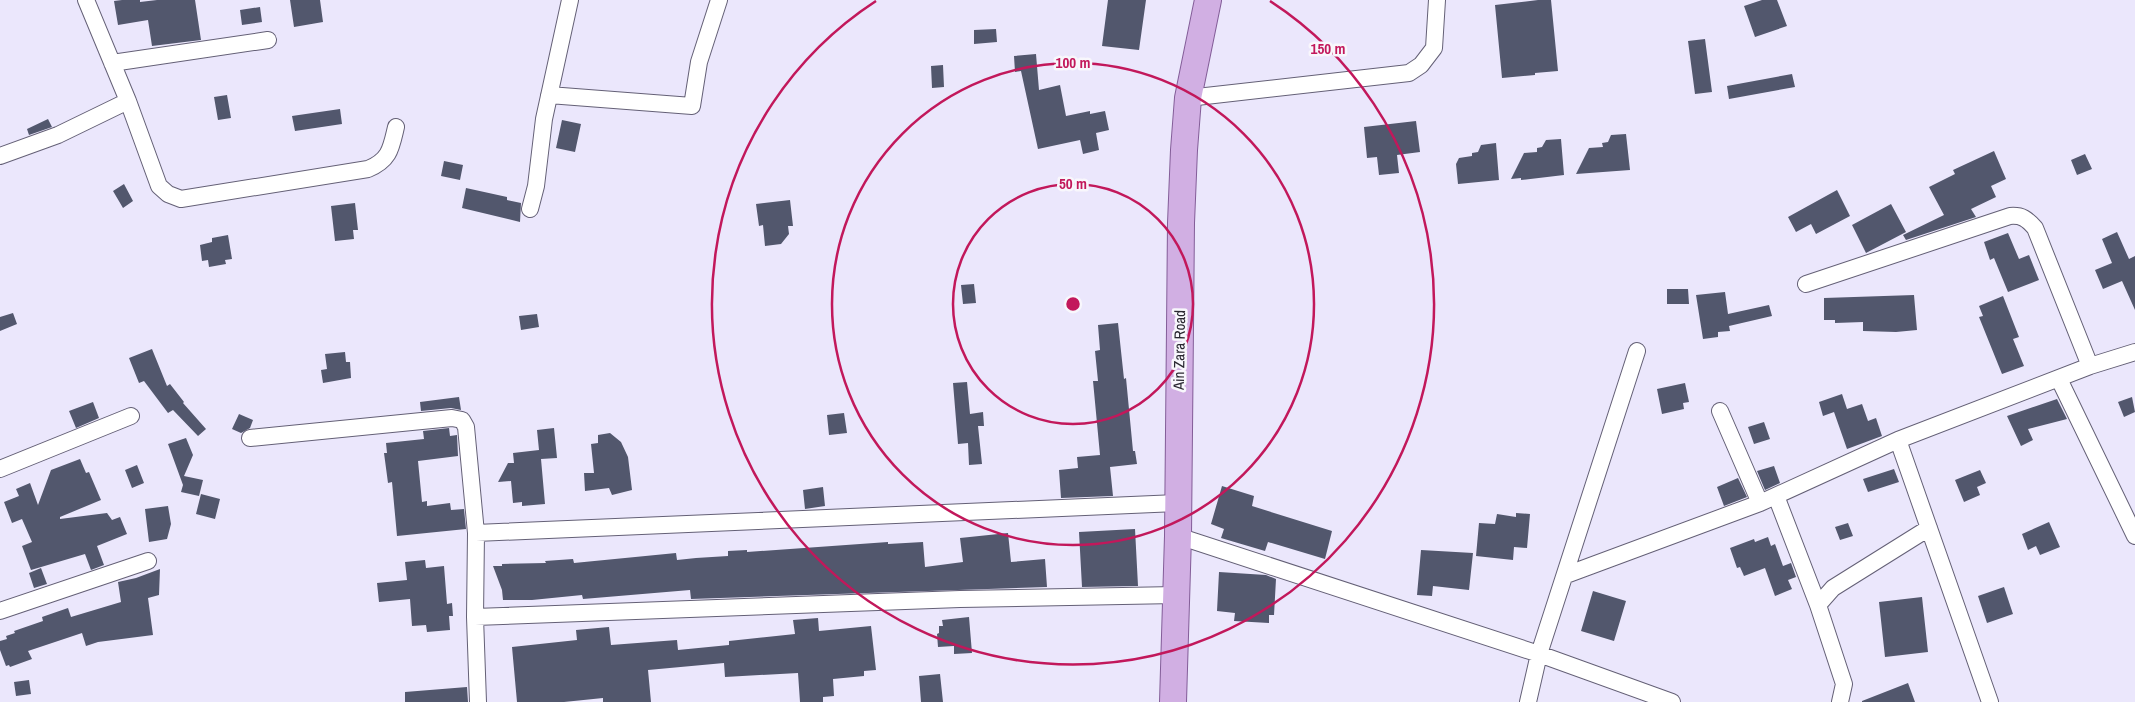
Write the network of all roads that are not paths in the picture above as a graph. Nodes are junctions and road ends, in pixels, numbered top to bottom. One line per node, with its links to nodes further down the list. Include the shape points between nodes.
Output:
1 (86, 0): 7 (street)
2 (570, 0): 8 (street)
3 (719, 0): 8 (street, via 700,62 692,106)
4 (1208, 0): 9 (main road, Ain Zara Road)
5 (1437, 0): 9 (street, via 1434,48 1421,65 1409,73)
6 (268, 40): 7 (street)
7 (112, 63): 10 (street)
8 (549, 96): 13 (street)
9 (1188, 98): 25 (main road, Ain Zara Road, via 1181,223)
10 (128, 102): 11 (street, via 159,186 180,199 368,169 385,160); 12 (street, via 58,135)
11 (396, 127)
12 (0, 156)
13 (530, 210)
14 (1806, 284): 17 (street, via 2018,215 2035,228)
15 (1637, 351): 32 (street)
16 (2135, 352): 17 (street)
17 (2090, 366): 18 (street)
18 (2058, 379): 22 (street); 30 (street)
19 (1720, 411): 26 (street)
20 (131, 416): 23 (street)
21 (250, 438): 28 (street, via 462,420 466,427)
22 (1898, 440): 24 (street); 27 (street)
23 (0, 469)
24 (1776, 496): 26 (street); 34 (street)
25 (1177, 503): 28 (street); 29 (main road, Ain Zara Road)
26 (1760, 503): 32 (street)
27 (1929, 528): 34 (street, via 1833,588); 43 (street)
28 (476, 533): 36 (street)
29 (1178, 536): 33 (main road, Ain Zara Road); 37 (street)
30 (2135, 536)
31 (148, 561): 35 (street)
32 (1566, 575): 37 (street)
33 (1176, 595): 36 (street, via 960,599); 39 (main road, Ain Zara Road)
34 (1818, 605): 42 (street, via 1844,684)
35 (0, 611)
36 (475, 617): 38 (street)
37 (1539, 654): 40 (street); 41 (street)
38 (478, 702)
39 (1173, 702)
40 (1528, 702)
41 (1672, 702)
42 (1840, 702)
43 (1990, 702)

